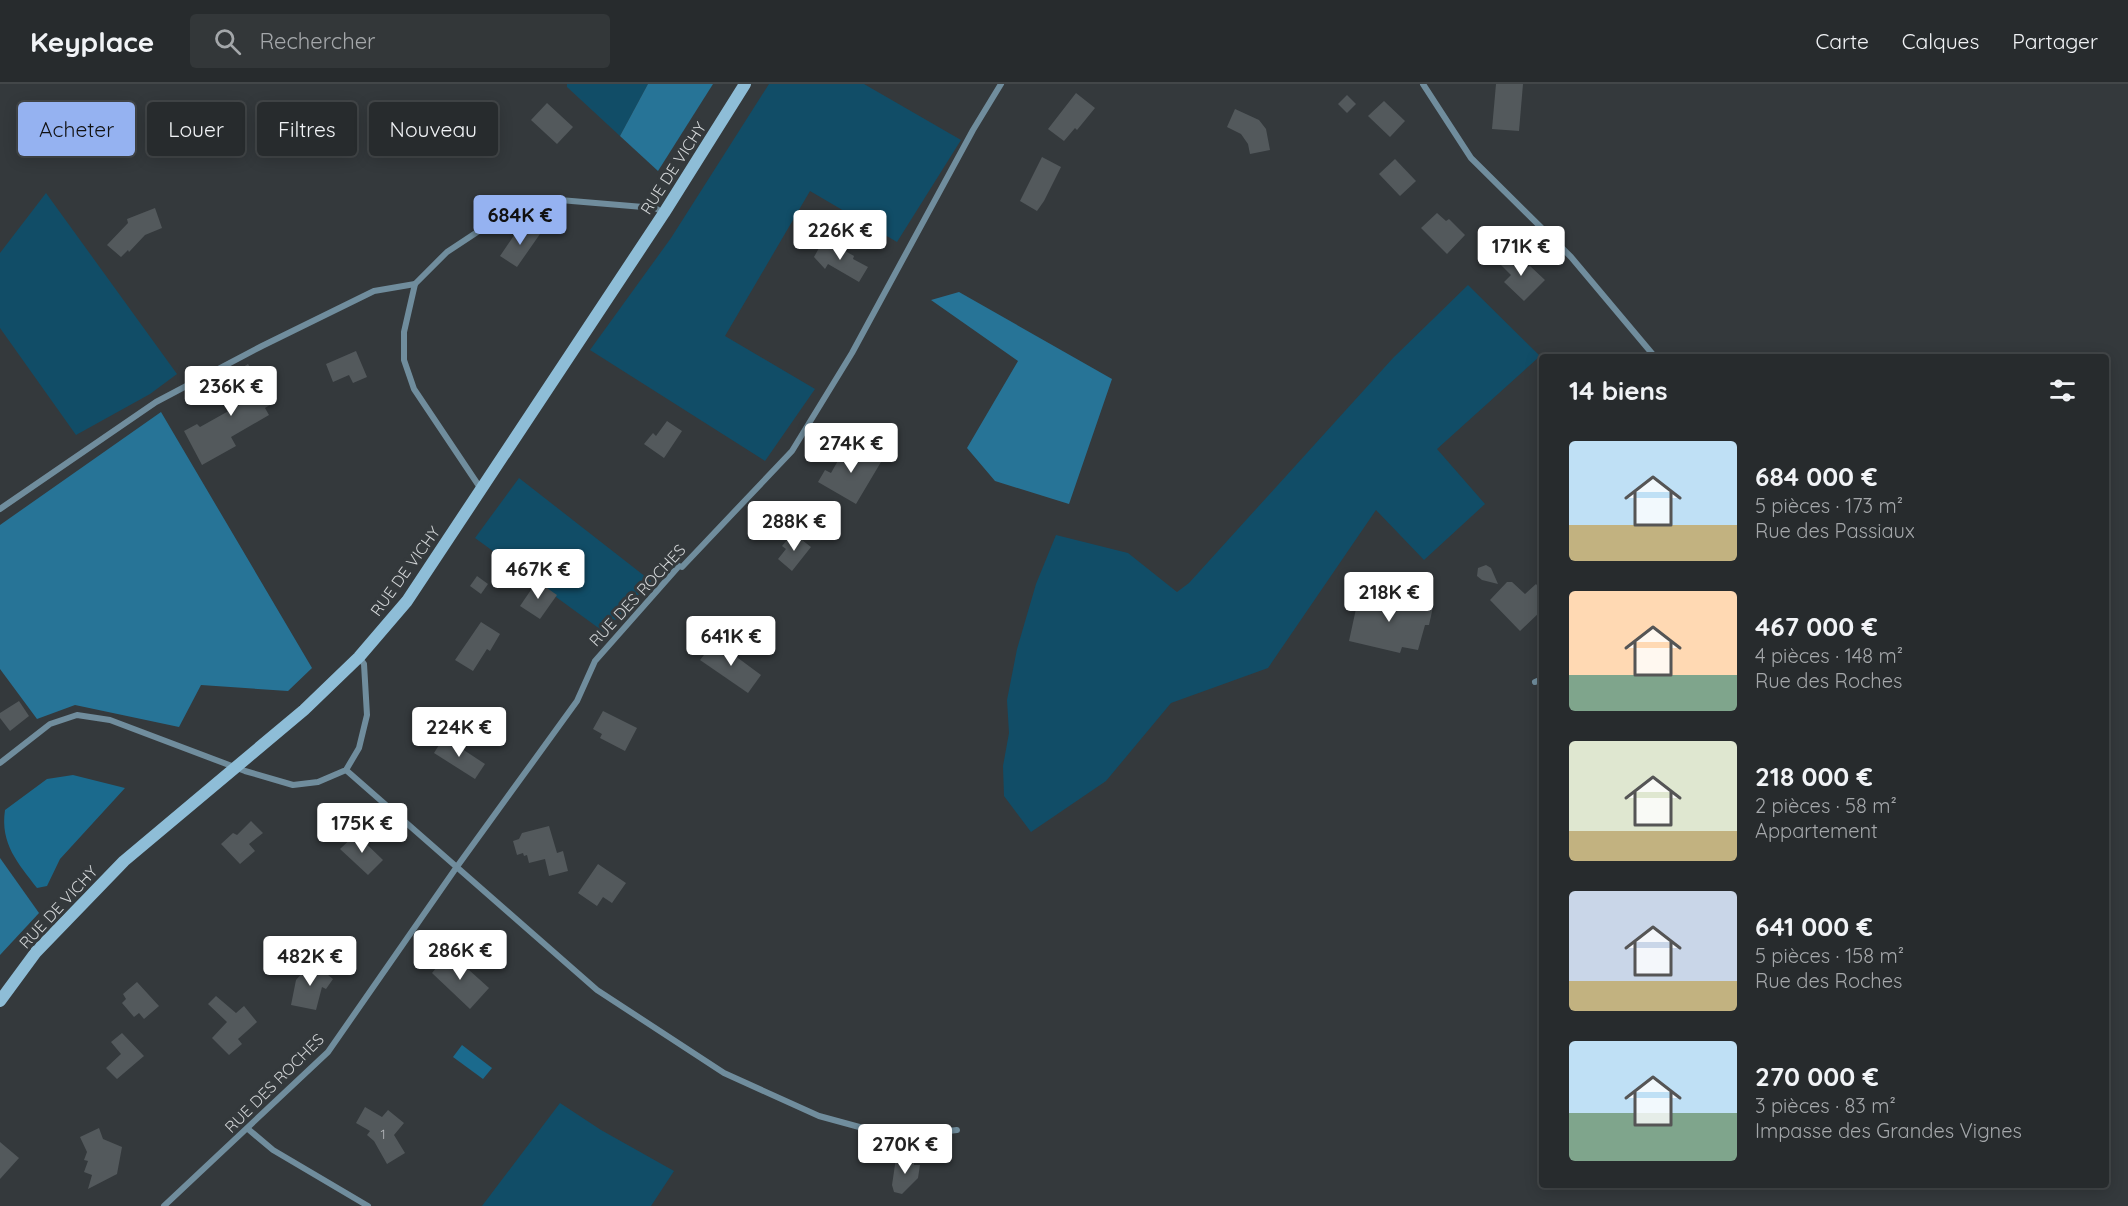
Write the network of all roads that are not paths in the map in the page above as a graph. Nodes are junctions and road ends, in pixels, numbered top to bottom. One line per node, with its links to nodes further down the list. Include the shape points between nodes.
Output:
1 (745, 84): 4 (street, RUE DE VICHY)
2 (1001, 84): 13 (street, RUE DES ROCHES, via 852,353 792,451 679,566 595,661 577,701)
3 (1423, 84): 6 (street, via 1472,158 1571,257)
4 (664, 213): 5 (street, via 655,208 548,200 515,207 447,252); 7 (street, RUE DE VICHY)
5 (415, 284): 7 (street, via 404,332 404,360 414,389); 8 (street, via 374,291 156,402)
6 (1652, 354)
7 (481, 489): 9 (street, RUE DE VICHY, via 407,601)
8 (0, 509)
9 (359, 657): 11 (street, RUE DE VICHY, via 304,710); 12 (street, via 364,664 367,715 358,748)
10 (0, 763): 11 (street, via 50,724 77,715 110,720)
11 (235, 767): 12 (street, via 293,785 318,782); 14 (street, RUE DE VICHY, via 124,861 36,952)
12 (346, 770): 13 (street)
13 (456, 868): 15 (street, RUE DES ROCHES, via 328,1052); 16 (street, via 597,990 724,1073 819,1116 874,1131 907,1136)
14 (2, 994)
15 (248, 1129): 17 (street, RUE DES ROCHES); 18 (street, via 273,1150)
16 (957, 1130)
17 (164, 1206)
18 (368, 1206)

